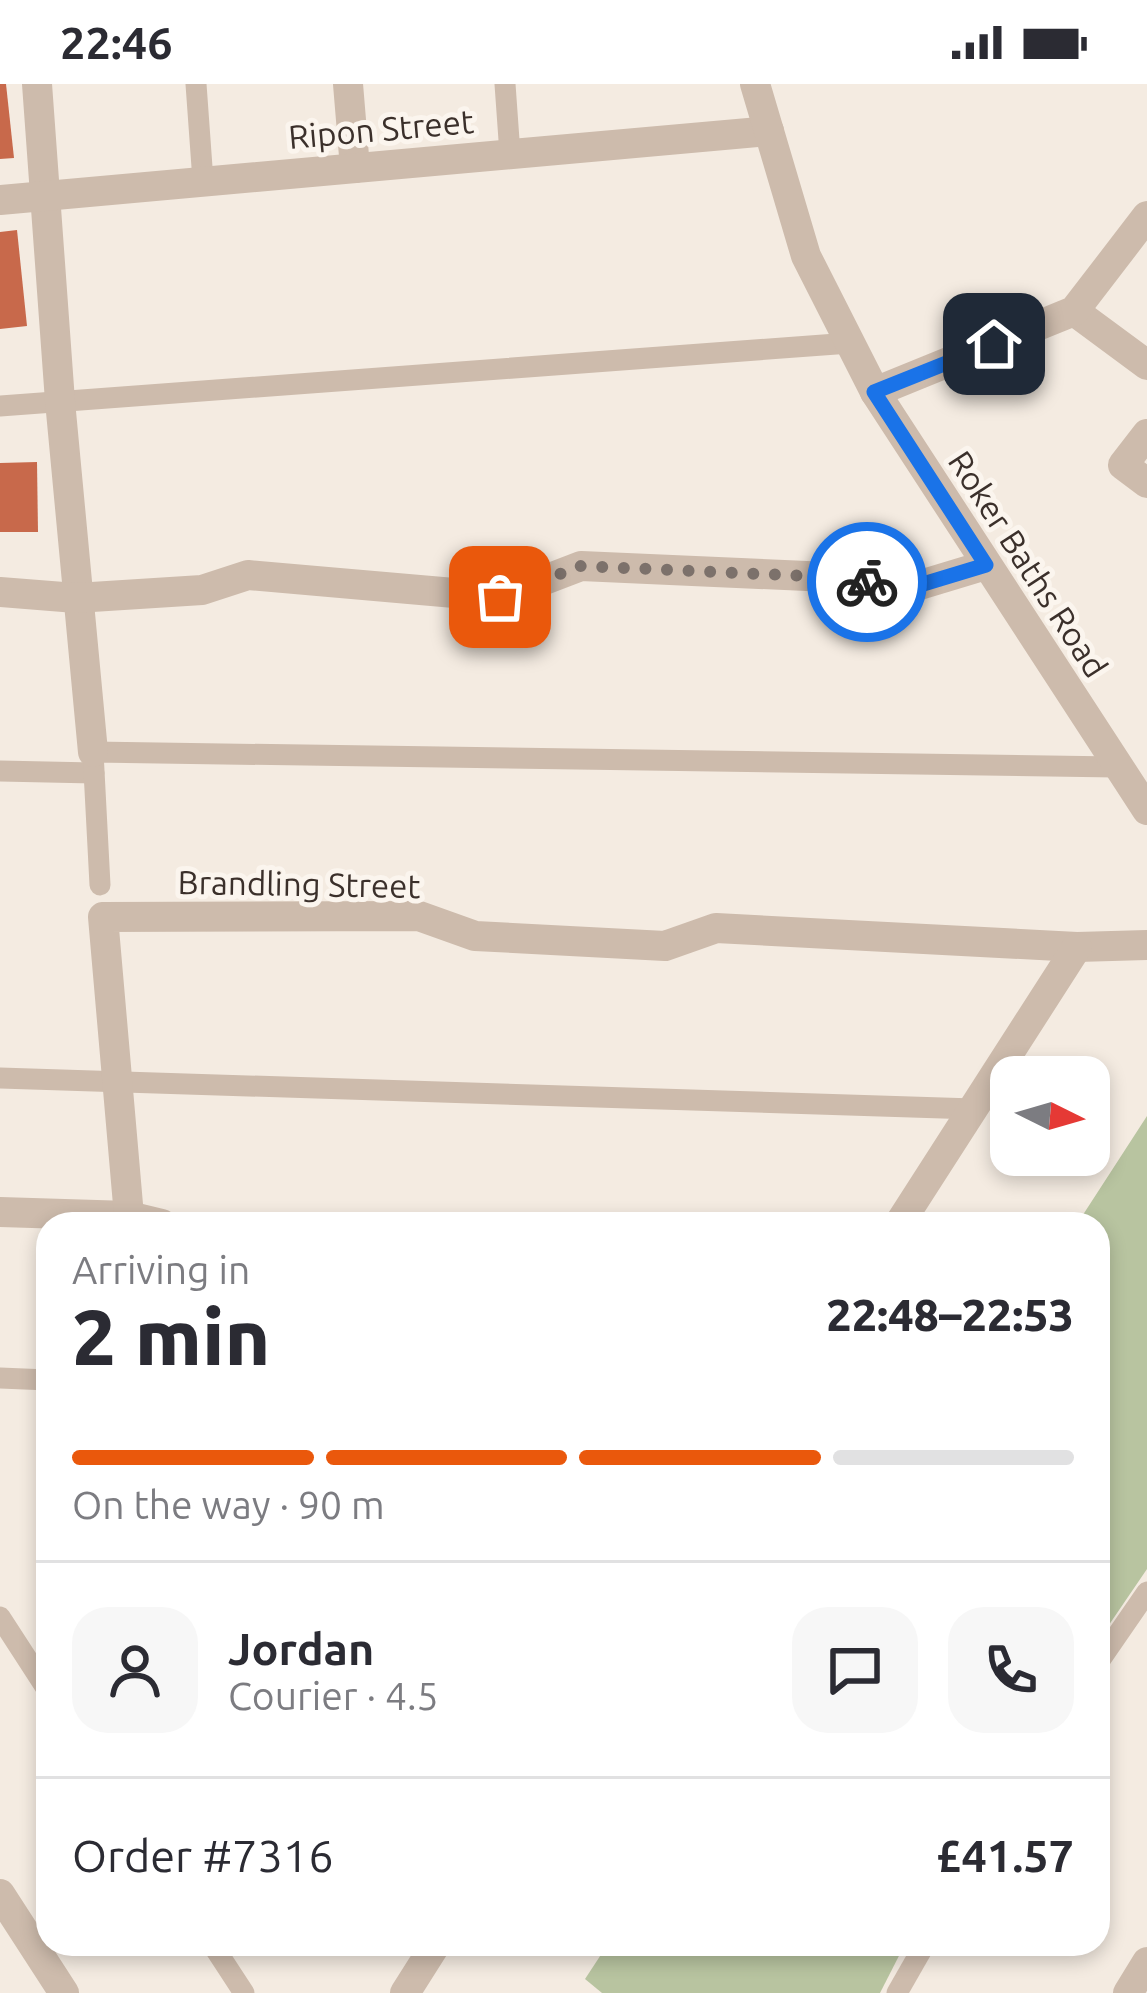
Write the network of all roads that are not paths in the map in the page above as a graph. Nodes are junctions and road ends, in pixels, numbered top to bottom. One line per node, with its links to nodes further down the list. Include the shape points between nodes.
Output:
1 (38, 84): 10 (street)
2 (196, 84): 9 (lane)
3 (348, 84): 8 (street)
4 (505, 84): 7 (lane)
5 (754, 84): 6 (street, Roker Baths Road)
6 (769, 130): 7 (street, Ripon Street); 14 (street, Roker Baths Road, via 806,256)
7 (510, 154): 8 (street, Ripon Street)
8 (355, 168): 9 (street, Ripon Street)
9 (203, 181): 10 (street, Ripon Street)
10 (43, 195): 11 (street, Ripon Street); 17 (street)
11 (0, 200)
12 (1147, 216): 13 (street)
13 (1074, 311): 15 (street); 16 (street)
14 (850, 343): 16 (street, Roker Baths Road); 17 (lane)
15 (1147, 365)
16 (874, 392): 21 (street, Roker Baths Road)
17 (60, 401): 18 (lane); 23 (street)
18 (0, 406)
19 (1147, 434): 20 (street, via 1123,465)
20 (1147, 483)
21 (986, 565): 23 (street, via 910,588 581,566 500,597 248,575 202,590); 25 (street, Roker Baths Road)
22 (0, 592): 23 (street)
23 (76, 598): 24 (street)
24 (94, 763): 25 (lane); 26 (lane); 28 (lane)
25 (1116, 767): 27 (street, Roker Baths Road)
26 (0, 771)
27 (1147, 810)
28 (100, 885)
29 (1147, 945): 30 (street, Brandling Street)
30 (1078, 947): 32 (street, Brandling Street, via 716,928 665,946 475,936 419,916 103,917); 33 (street)
31 (0, 1078): 32 (lane)
32 (117, 1081): 33 (lane); 35 (street, Brandling Street)
33 (974, 1108): 36 (street)
34 (0, 1212): 37 (street)
35 (129, 1212)
36 (907, 1212)
37 (36, 1213)
38 (0, 1378): 39 (lane)
39 (36, 1380)
40 (1147, 1592): 42 (lane)
41 (0, 1618): 43 (lane)
42 (1110, 1646)
43 (36, 1673)
44 (0, 1894): 45 (street)
45 (36, 1950)
46 (40, 1956): 51 (street)
47 (220, 1956): 52 (lane)
48 (428, 1956): 53 (street)
49 (918, 1956): 54 (lane)
50 (1147, 1962): 55 (street)
51 (64, 1993)
52 (244, 1993)
53 (405, 1993)
54 (897, 1993)
55 (1128, 1993)

